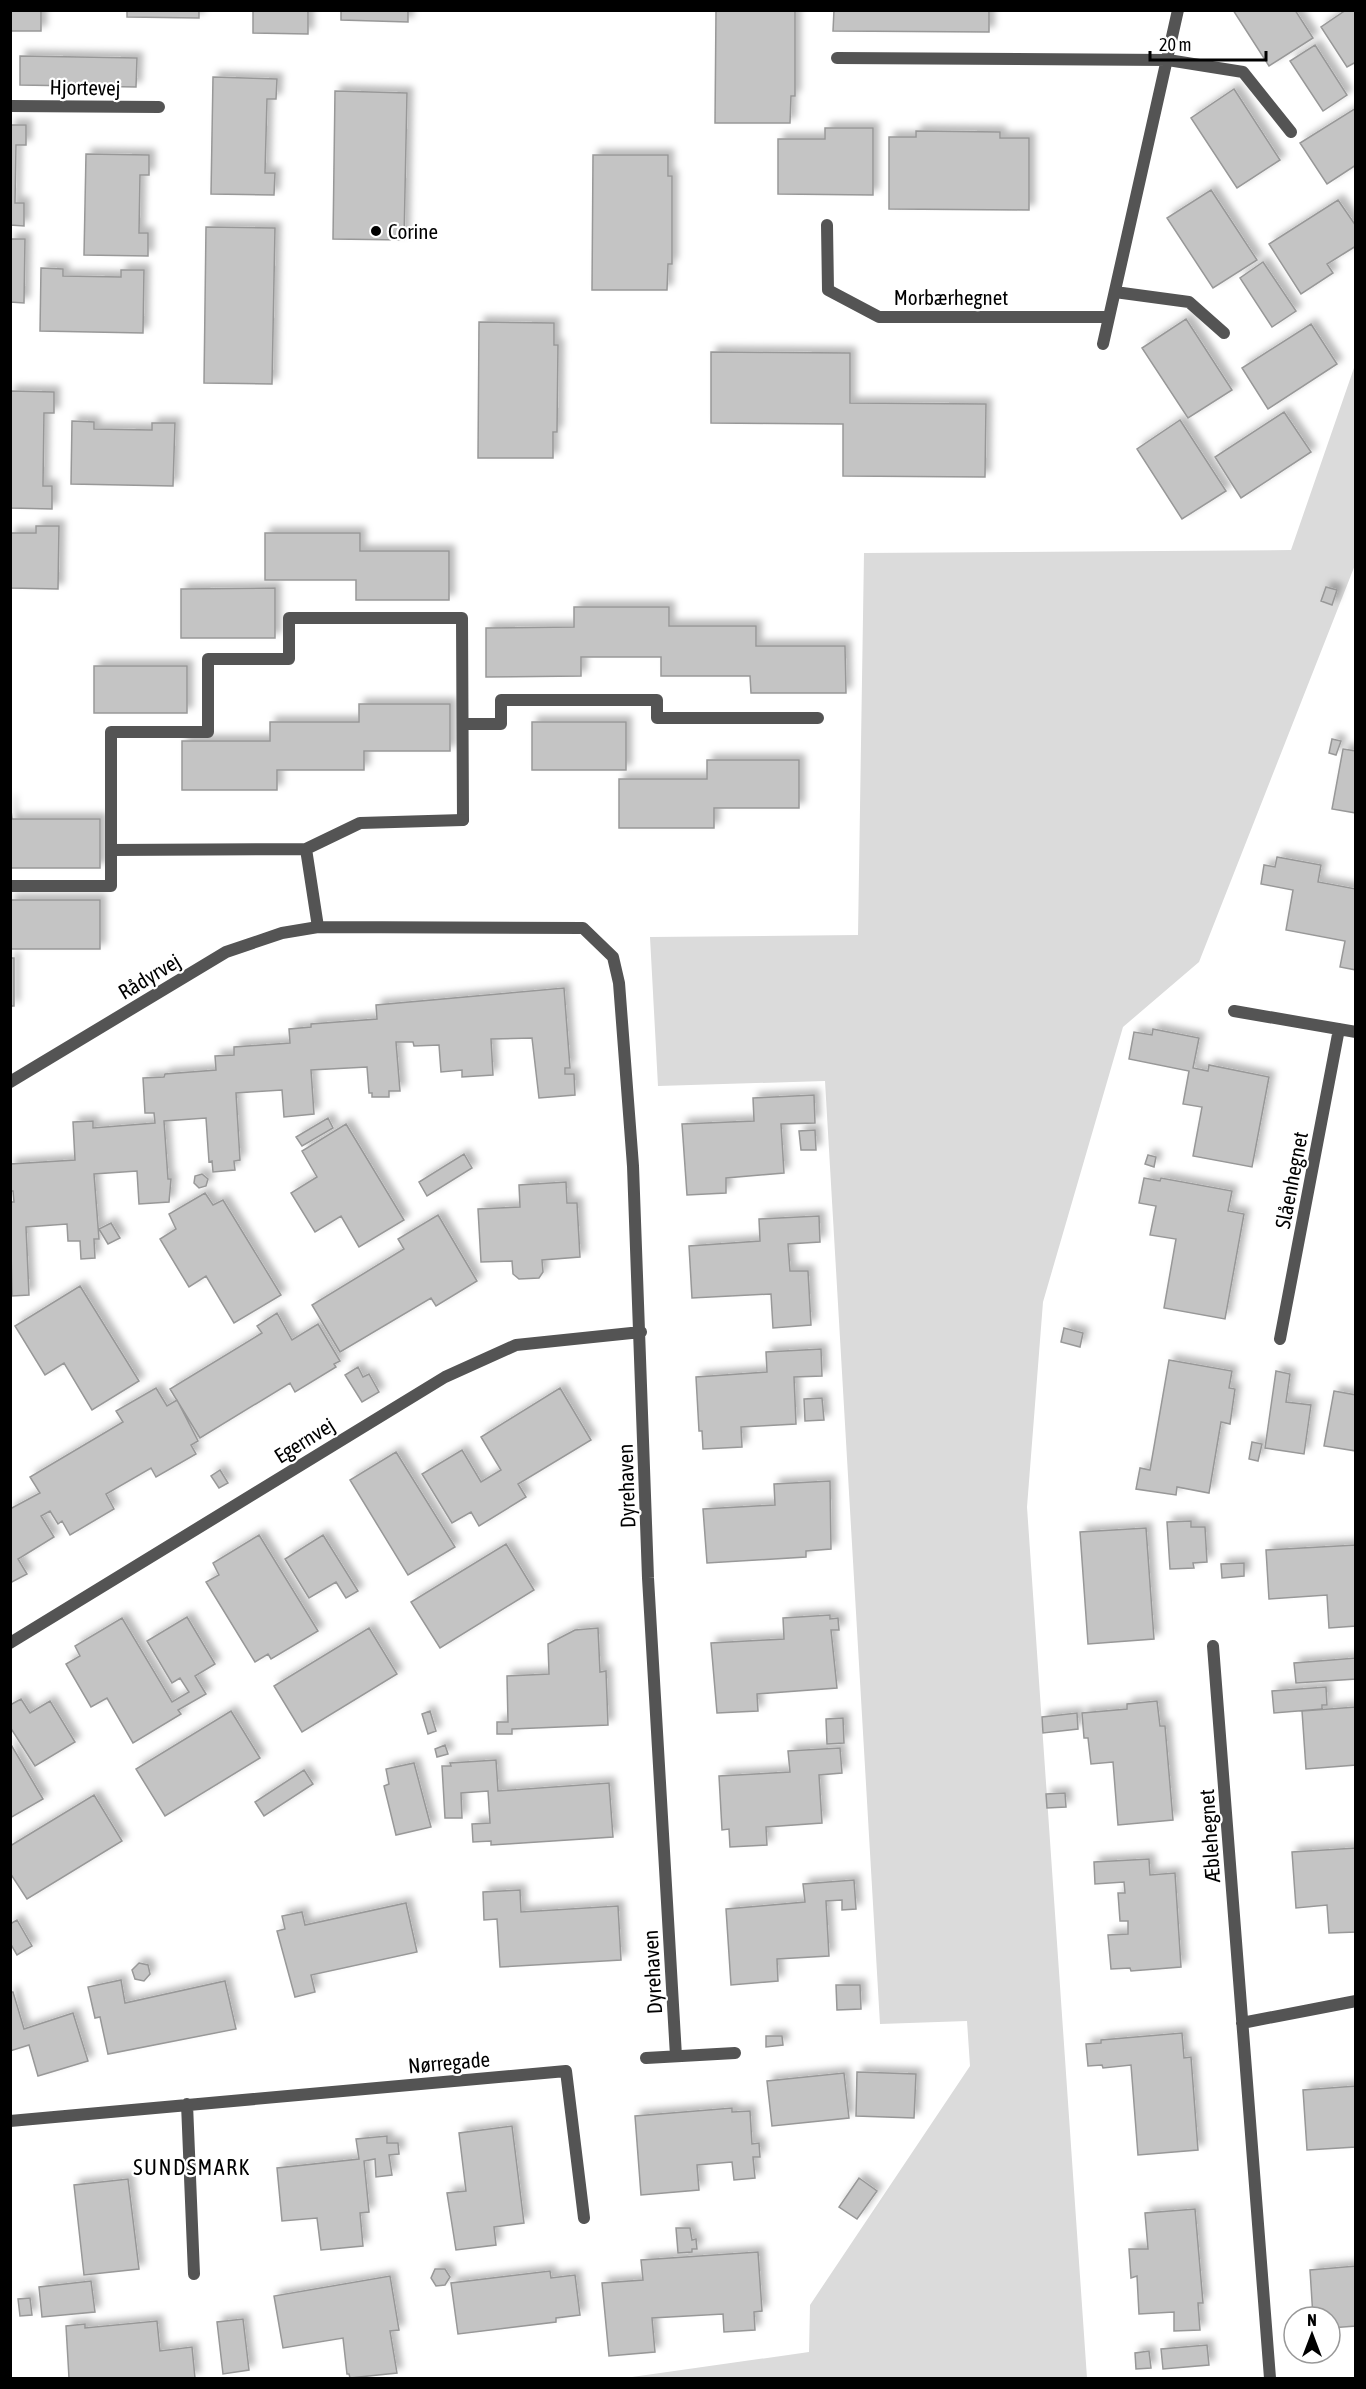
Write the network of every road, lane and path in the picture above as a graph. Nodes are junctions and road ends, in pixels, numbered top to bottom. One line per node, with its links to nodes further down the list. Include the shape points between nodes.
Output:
1 (1178, 10): 3 (street)
2 (837, 58): 3 (street)
3 (1168, 60): 6 (street, via 1243,72); 8 (street)
4 (10, 106): 5 (street, Hjortevej)
5 (159, 107)
6 (1291, 132)
7 (827, 225): 9 (street, Morbærhegnet, via 828,290 879,317)
8 (1115, 292): 9 (street); 10 (street, via 1189,302)
9 (1109, 317): 11 (street)
10 (1224, 333)
11 (1103, 344)
12 (818, 718): 13 (street, via 657,718 657,700 501,700 501,724)
13 (463, 724): 14 (street, via 463,820 360,823); 15 (street, via 462,618 289,618 289,659 208,659 208,732 111,732)
14 (306, 849): 15 (street); 17 (street)
15 (111, 850): 16 (street, via 111,886)
16 (10, 886)
17 (318, 927): 18 (street, Rådyrvej); 22 (street, Rådyrvej, via 282,933 226,952)
18 (583, 928): 23 (street, Dyrehaven, via 613,957 619,983)
19 (1234, 1011): 20 (street)
20 (1339, 1029): 21 (street); 24 (street, Slåenhegnet)
21 (1356, 1032)
22 (10, 1082)
23 (641, 1332): 25 (street, Egernvej, via 516,1346 445,1377); 30 (street, Dyrehaven, via 648,1578)
24 (1280, 1339)
25 (10, 1643)
26 (1213, 1646): 28 (street, Æblehegnet)
27 (1356, 2001): 28 (street)
28 (1242, 2023): 36 (street, Æblehegnet)
29 (735, 2053): 30 (street)
30 (676, 2056): 31 (street)
31 (646, 2058)
32 (187, 2104): 33 (street, Nørregade); 34 (street, Nørregade, via 566,2071); 35 (street)
33 (10, 2121)
34 (584, 2218)
35 (194, 2274)
36 (1270, 2379)

